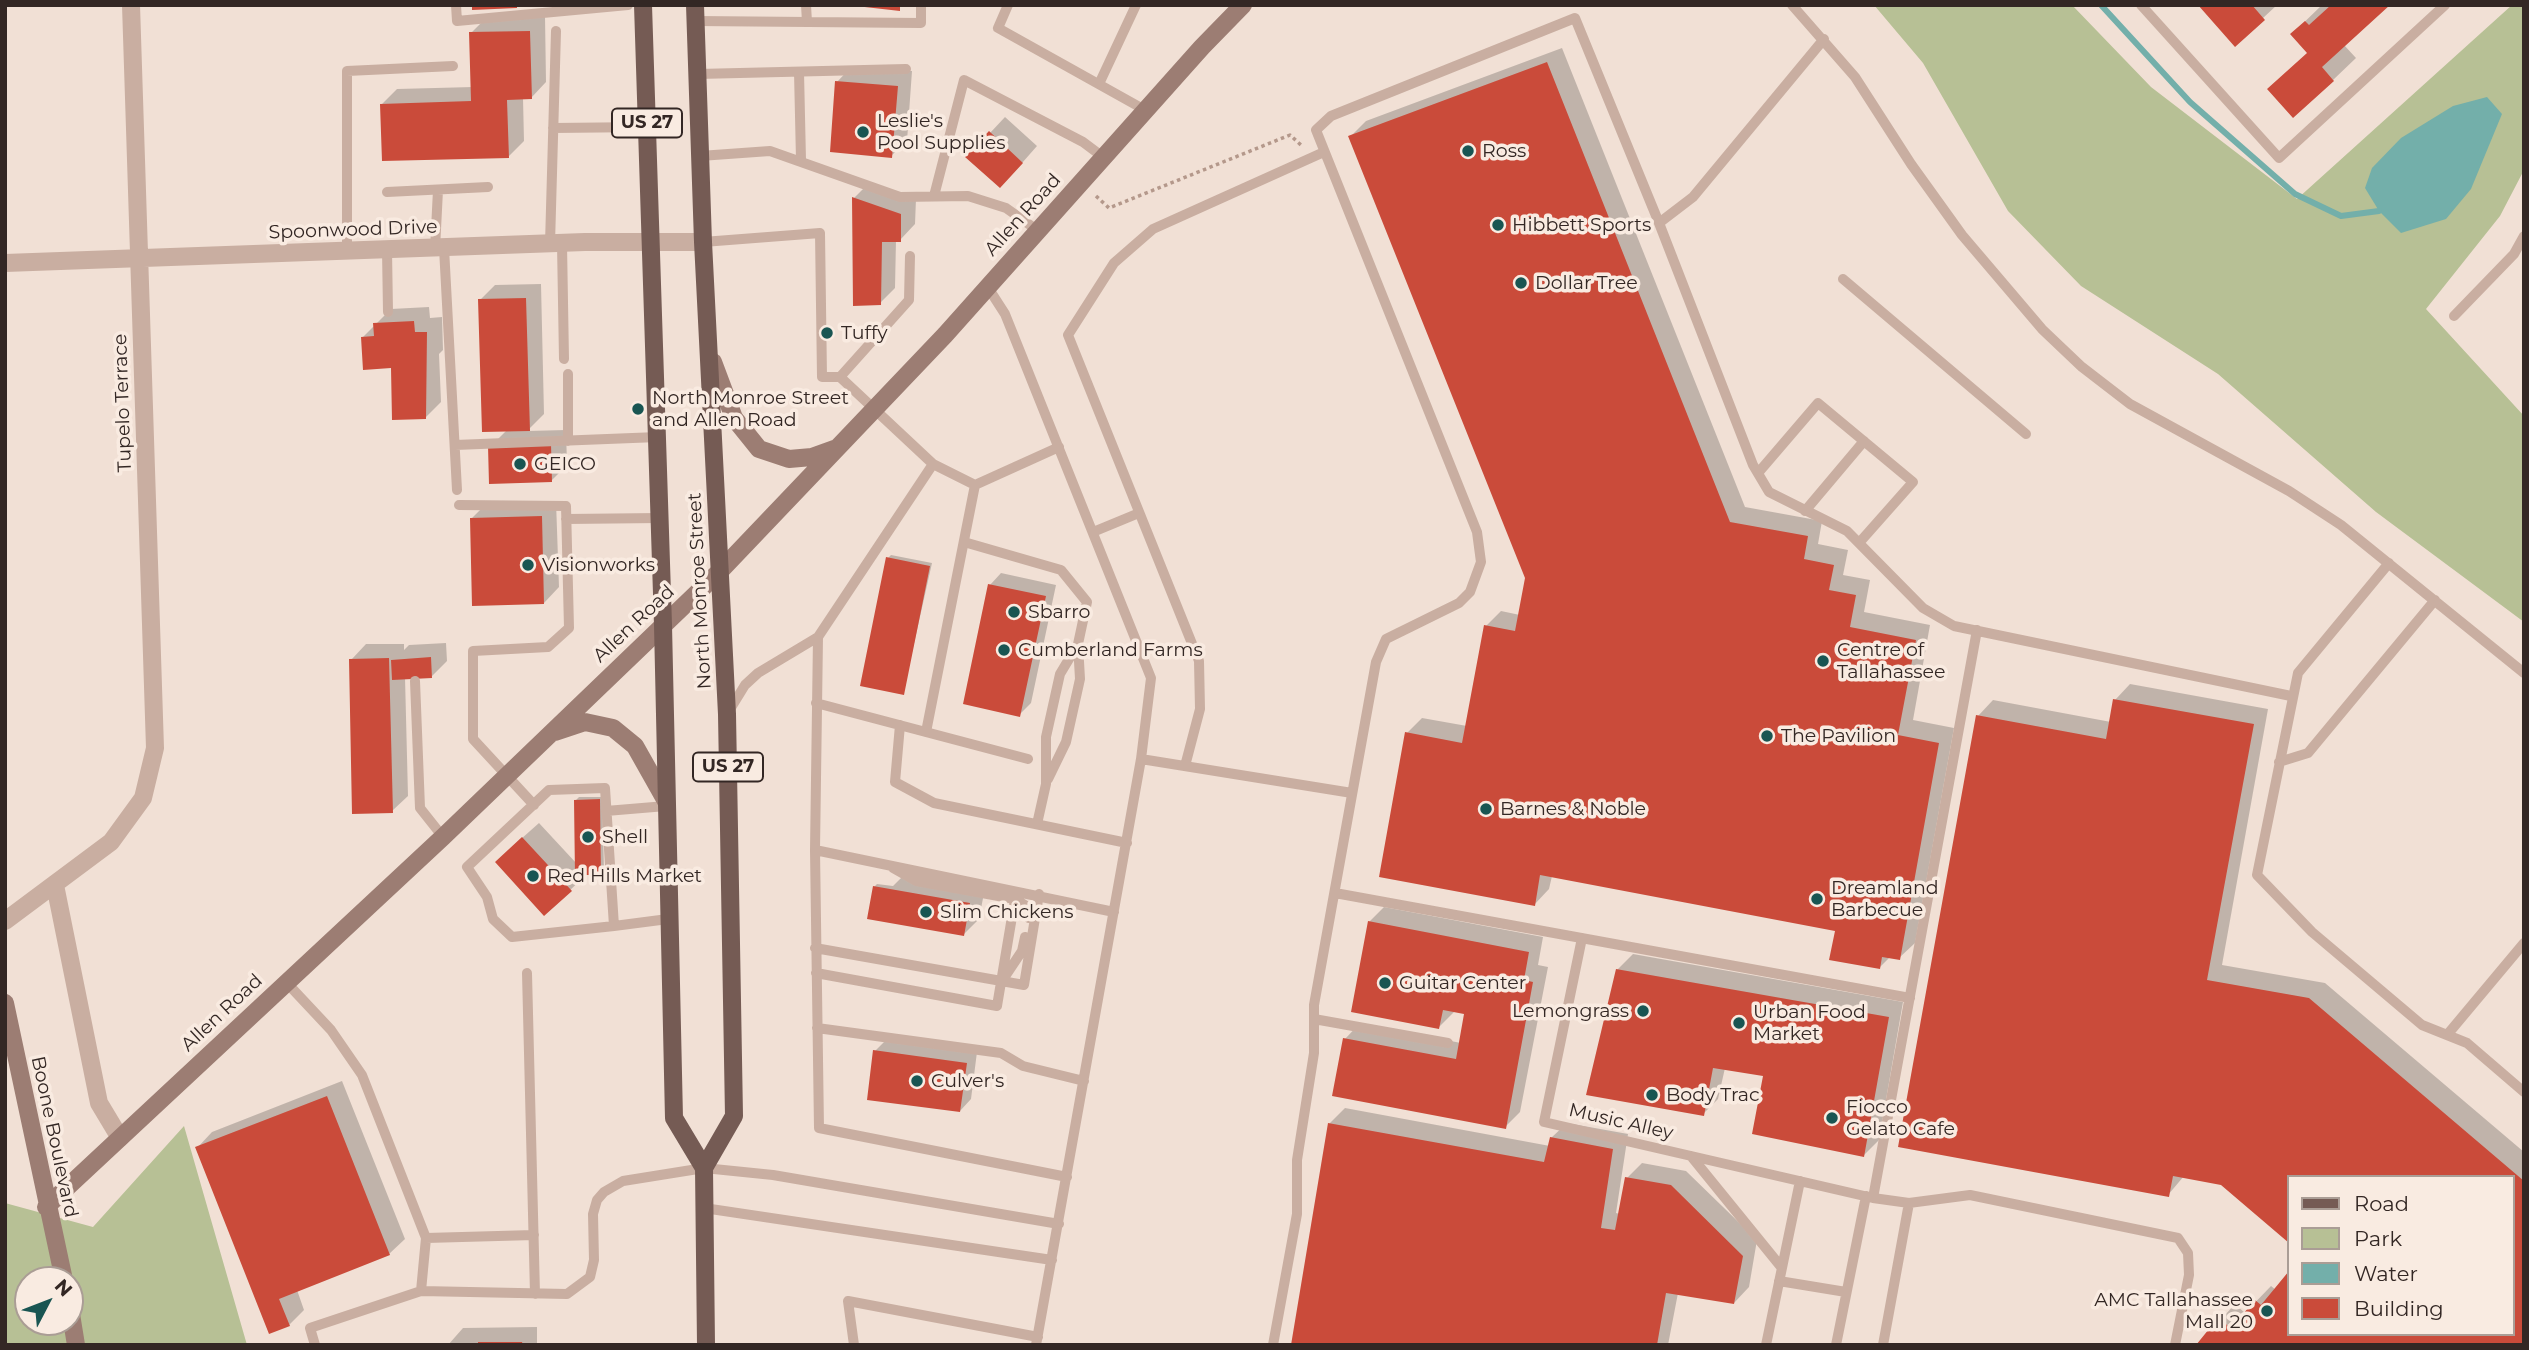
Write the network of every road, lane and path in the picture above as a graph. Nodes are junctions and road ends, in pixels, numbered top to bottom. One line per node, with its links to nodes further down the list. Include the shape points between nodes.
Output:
1 (131, 5): 45 (street, Tupelo Terrace)
2 (456, 5): 13 (lane, via 457,21)
3 (628, 5): 13 (lane)
4 (643, 5): 24 (main road, North Monroe Street / US 27)
5 (806, 5): 15 (lane)
6 (921, 5): 15 (lane, via 921,23)
7 (1008, 5): 22 (lane, via 998,28)
8 (1136, 5): 22 (lane)
9 (1243, 5): 23 (street, Allen Road)
10 (1792, 5): 17 (lane)
11 (2140, 5): 12 (lane, via 2278,158)
12 (2445, 5)
13 (541, 9)
14 (695, 13): 15 (lane); 21 (main road, North Monroe Street / US 27)
15 (807, 22)
16 (556, 31): 25 (lane)
17 (1824, 39): 35 (lane, via 1693,197); 75 (lane, via 1962,235 2042,329 2082,367 2130,404 2289,491)
18 (453, 66): 43 (lane, via 347,71)
19 (906, 69): 20 (lane)
20 (799, 72): 21 (lane); 29 (lane)
21 (698, 74): 27 (main road, North Monroe Street / US 27)
22 (1099, 84): 23 (lane)
23 (1145, 110): 28 (street, Allen Road)
24 (647, 127): 25 (lane); 38 (main road, North Monroe Street / US 27)
25 (553, 128): 40 (lane)
26 (1319, 154): 34 (path, via 1290,135 1109,208); 35 (lane, via 1316,130 1331,116 1575,18); 69 (lane, via 1153,229 1115,262 1068,335); 96 (lane, via 1477,532 1480,549 1479,570 1470,592 1452,607 1394,633 1379,650)
27 (700, 156): 29 (lane, via 770,151); 39 (main road, North Monroe Street / US 27)
28 (1103, 157): 33 (lane, via 964,80); 36 (street, Allen Road)
29 (800, 160): 33 (lane, via 901,197)
30 (488, 187): 31 (lane)
31 (438, 190): 32 (lane); 41 (lane)
32 (387, 192)
33 (934, 196): 36 (lane, via 968,196 1006,208)
34 (1096, 196)
35 (1659, 223): 64 (lane)
36 (1037, 230): 48 (street, Allen Road)
37 (2524, 236): 50 (lane, via 2515,254)
38 (652, 241): 39 (street, Spoonwood Drive); 40 (street, Spoonwood Drive); 57 (main road, North Monroe Street / US 27)
39 (703, 242): 51 (main road, North Monroe Street / US 27); 54 (lane, via 820,233 822,377)
40 (556, 244): 41 (street, Spoonwood Drive); 52 (lane)
41 (440, 248): 42 (street, Spoonwood Drive); 60 (lane)
42 (387, 250): 43 (street, Spoonwood Drive); 49 (lane)
43 (347, 251): 45 (street, Spoonwood Drive)
44 (910, 256): 54 (lane, via 909,300)
45 (139, 258): 46 (street, Spoonwood Drive); 105 (street, Tupelo Terrace, via 155,748 143,798 111,842)
46 (5, 263)
47 (1843, 279): 56 (lane)
48 (987, 286): 55 (street, Allen Road); 62 (lane, via 1005,314)
49 (388, 312)
50 (2454, 316)
51 (711, 358): 61 (street, via 734,418 759,449 789,459); 76 (main road, North Monroe Street / US 27)
52 (564, 359)
53 (568, 374): 58 (lane)
54 (840, 377): 55 (lane)
55 (876, 409): 61 (street, Allen Road); 63 (lane)
56 (2026, 434)
57 (658, 438): 58 (lane); 70 (main road, North Monroe Street / US 27)
58 (568, 441): 60 (lane)
59 (1864, 441): 64 (lane, via 1818,403); 68 (lane); 74 (lane, via 1913,481)
60 (455, 445): 66 (lane)
61 (841, 447): 76 (street, Allen Road)
62 (1059, 447): 65 (lane); 72 (lane)
63 (933, 464): 65 (lane); 80 (lane)
64 (1758, 473): 68 (lane, via 1769,492)
65 (975, 485): 73 (lane)
66 (457, 490)
67 (459, 505): 71 (lane, via 566,506)
68 (1805, 511): 74 (lane, via 1847,531)
69 (1139, 513): 72 (lane); 93 (lane, via 1199,661 1200,709)
70 (660, 518): 71 (lane); 78 (main road, North Monroe Street / US 27)
71 (566, 519): 94 (lane, via 569,628 548,647 473,651 473,740)
72 (1093, 532): 91 (lane, via 1151,678)
73 (964, 542): 81 (lane, via 1061,570 1087,602); 88 (lane)
74 (1859, 543): 79 (lane, via 1923,608 1954,626)
75 (2389, 563): 77 (lane); 84 (lane, via 2298,673)
76 (721, 570): 78 (street, Allen Road); 86 (main road, North Monroe Street / US 27)
77 (2435, 600): 82 (lane); 92 (lane, via 2308,753)
78 (663, 625): 89 (street, Allen Road); 97 (main road, North Monroe Street / US 27)
79 (1977, 631): 84 (lane); 120 (lane)
80 (818, 637): 85 (lane); 86 (lane, via 758,673)
81 (1077, 644): 95 (lane, via 1060,674 1046,737); 95 (lane, via 1080,679 1066,742)
82 (2524, 673)
83 (415, 681): 101 (lane, via 420,807)
84 (2291, 696): 92 (lane)
85 (816, 704): 87 (lane); 103 (lane)
86 (727, 714): 130 (main road, North Monroe Street / US 27, via 734,1116)
87 (900, 725): 88 (lane); 100 (lane, via 895,782 934,803)
88 (926, 732): 90 (lane)
89 (548, 734): 94 (street, Allen Road); 97 (street, via 585,722 613,727 635,746)
90 (1028, 759)
91 (1142, 759): 93 (lane); 102 (lane)
92 (2279, 762): 124 (lane, via 2258,875 2321,940 2422,1025)
93 (1185, 766): 96 (lane)
94 (506, 775): 98 (lane); 101 (street, Allen Road)
95 (1046, 784): 100 (lane)
96 (1352, 793): 106 (lane)
97 (666, 804): 99 (lane); 110 (main road, North Monroe Street / US 27)
98 (534, 805): 99 (lane, via 549,790 605,788); 112 (lane, via 467,867 487,897 493,919 512,937)
99 (606, 811): 112 (lane)
100 (1037, 824): 102 (lane)
101 (443, 837): 119 (street, Allen Road)
102 (1127, 843): 109 (lane)
103 (815, 850): 104 (lane); 115 (lane)
104 (884, 863): 107 (lane); 108 (lane, via 916,881)
105 (55, 885): 111 (street); 128 (street, via 99,1103)
106 (1335, 892): 113 (lane); 122 (lane)
107 (1039, 894): 109 (lane); 118 (lane, via 1024,985)
108 (1015, 899): 118 (lane); 118 (lane, via 1031,909 1022,951)
109 (1114, 912): 126 (lane)
110 (668, 919): 112 (lane); 130 (main road, North Monroe Street / US 27, via 674,1118)
111 (5, 921)
112 (614, 926)
113 (1582, 938): 120 (lane); 129 (lane, Music Alley, via 1544,1122)
114 (2524, 943): 124 (lane)
115 (815, 948): 116 (lane); 118 (lane)
116 (816, 973): 118 (lane, via 997,1006); 123 (lane)
117 (527, 974): 138 (lane)
118 (1002, 981)
119 (286, 982): 128 (street, Allen Road); 139 (lane, via 331,1030 362,1075)
120 (1910, 999): 133 (lane)
121 (5, 1003): 135 (street, Boone Boulevard)
122 (1314, 1019): 125 (lane); 151 (lane, via 1314,1053 1297,1160 1297,1214)
123 (817, 1028): 126 (lane, via 1000,1053 1023,1066); 131 (lane, via 819,1128)
124 (2446, 1035): 127 (lane, via 2467,1044)
125 (1448, 1043)
126 (1084, 1081): 131 (lane)
127 (2524, 1092)
128 (120, 1138): 135 (street, Allen Road)
129 (1690, 1156): 132 (lane, Music Alley); 142 (lane)
130 (704, 1168): 136 (main road, North Monroe Street / US 27); 137 (lane, via 773,1175); 146 (lane, via 612,1185 597,1200 593,1214 590,1277 566,1294)
131 (1067, 1177): 137 (lane)
132 (1800, 1181): 133 (lane, Music Alley); 142 (lane)
133 (1869, 1197): 134 (lane, Music Alley); 145 (lane)
134 (1909, 1203): 154 (lane); 155 (lane, Music Alley, via 1970,1195 2178,1238 2188,1253 2189,1275)
135 (46, 1207): 141 (street, Boone Boulevard)
136 (704, 1208): 140 (lane); 149 (main road, North Monroe Street / US 27)
137 (1059, 1224): 140 (lane)
138 (534, 1235): 139 (lane); 146 (lane)
139 (426, 1238): 144 (lane)
140 (1052, 1260): 147 (lane)
141 (61, 1266)
142 (1782, 1268): 143 (lane)
143 (1779, 1281): 145 (lane); 152 (lane)
144 (421, 1291): 146 (lane); 148 (lane, via 310,1328)
145 (1846, 1292): 153 (lane)
146 (535, 1294)
147 (1037, 1341): 150 (lane, via 848,1301)
148 (315, 1345)
149 (706, 1345)
150 (854, 1345)
151 (1273, 1345)
152 (1766, 1345)
153 (1836, 1345)
154 (1883, 1345)
155 (2175, 1345)

